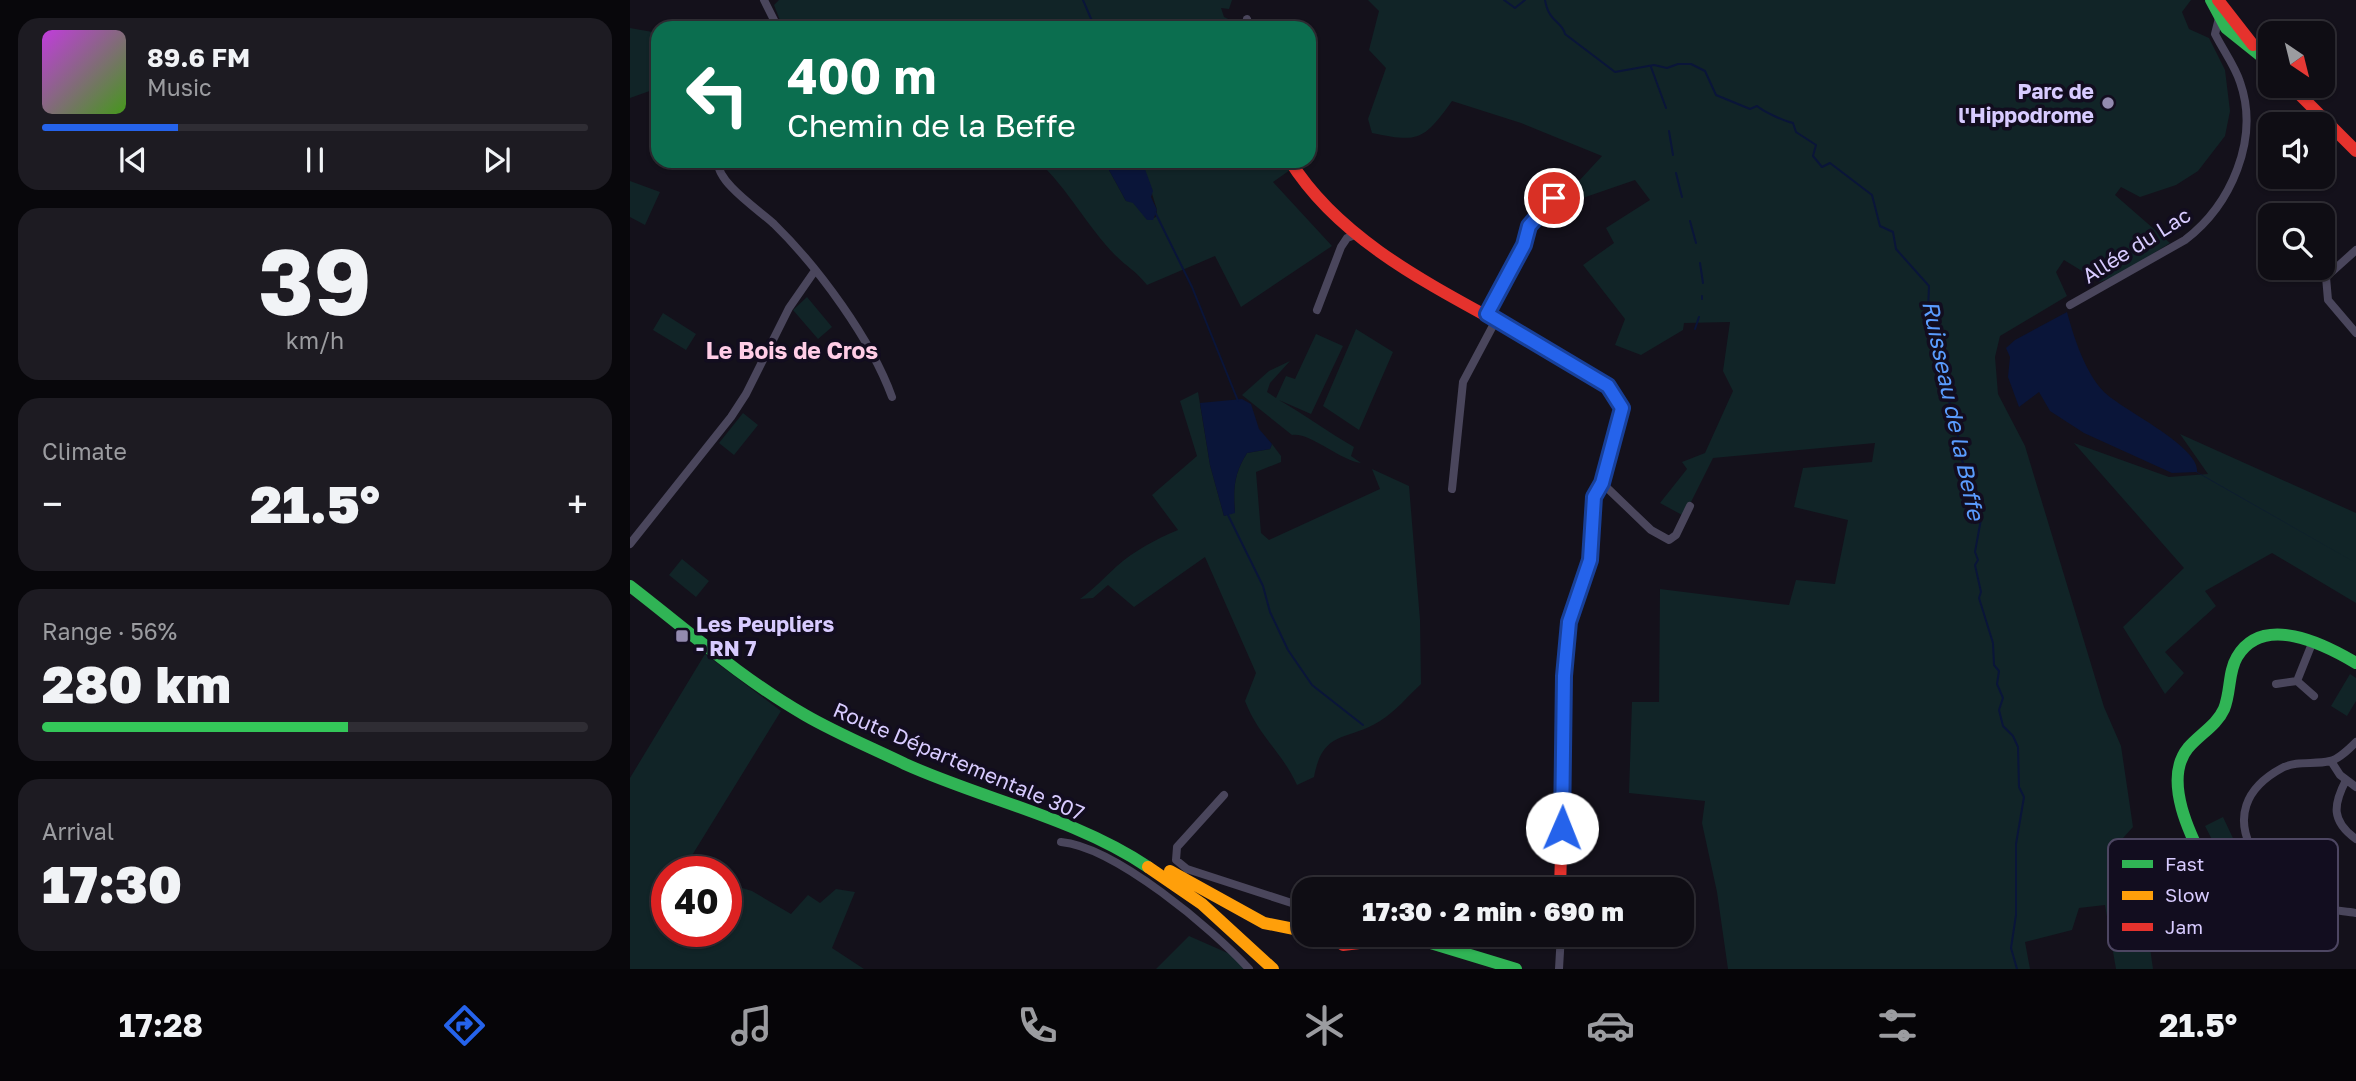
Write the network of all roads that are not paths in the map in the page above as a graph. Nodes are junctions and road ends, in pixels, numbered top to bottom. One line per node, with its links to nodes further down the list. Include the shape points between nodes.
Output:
1 (764, 0): 5 (street)
2 (2211, 0): 4 (street)
3 (2218, 0): 4 (street)
4 (2222, 16): 6 (street); 7 (street, Allée du Lac, via 2216,34)
5 (774, 21)
6 (2233, 31): 7 (street); 8 (street)
7 (2225, 53): 17 (street, Allée du Lac, via 2240,80 2247,110 2238,171 2227,192 2202,228)
8 (2258, 53)
9 (2303, 98): 10 (street)
10 (2356, 150)
11 (719, 168): 16 (street, via 726,181 791,241)
12 (1294, 168): 14 (street)
13 (1554, 198): 19 (street, via 1529,226)
14 (1355, 235): 18 (street, via 1341,247); 19 (street)
15 (2356, 250): 20 (street, via 2326,277 2328,300)
16 (814, 272): 21 (street, via 867,344); 25 (street, via 789,308 738,406)
17 (2070, 305)
18 (1317, 310)
19 (1491, 317): 22 (street, via 1597,378 1620,401); 23 (street, via 1463,383)
20 (2356, 333)
21 (892, 397)
22 (1602, 483): 24 (street, via 1651,530 1669,540); 42 (street, via 1594,497 1590,560 1569,622 1565,659)
23 (1452, 489)
24 (1690, 506)
25 (630, 544)
26 (630, 586): 37 (street, Route Départementale 307, via 757,685 806,716 908,765)
27 (2313, 641): 28 (street); 29 (street); 38 (street, via 2284,635 2253,640 2237,657 2224,710 2183,755 2176,781)
28 (2356, 663)
29 (2297, 681): 30 (street); 31 (street)
30 (2276, 684)
31 (2314, 696)
32 (2356, 742): 33 (street)
33 (2331, 761): 34 (street); 39 (street, via 2301,762 2282,769 2260,787 2245,806)
34 (2346, 780): 35 (street); 40 (street, via 2336,799 2337,818)
35 (2356, 787)
36 (1224, 795): 43 (street, via 1177,847 1176,860 1188,869)
37 (1077, 830): 46 (street, Route Départementale 307, via 1158,872); 47 (street, via 1128,850 1265,923)
38 (2195, 839)
39 (2246, 839)
40 (2356, 839)
41 (1061, 842): 50 (street, via 1128,871 1187,911)
42 (1560, 877)
43 (1292, 903)
44 (2338, 910): 45 (street)
45 (2356, 913)
46 (1220, 919): 51 (street); 52 (street, Route Départementale 307)
47 (1292, 929)
48 (1441, 947): 53 (street)
49 (1560, 947): 54 (street)
50 (1250, 969)
51 (1266, 969)
52 (1273, 969)
53 (1516, 969)
54 (1559, 969)

